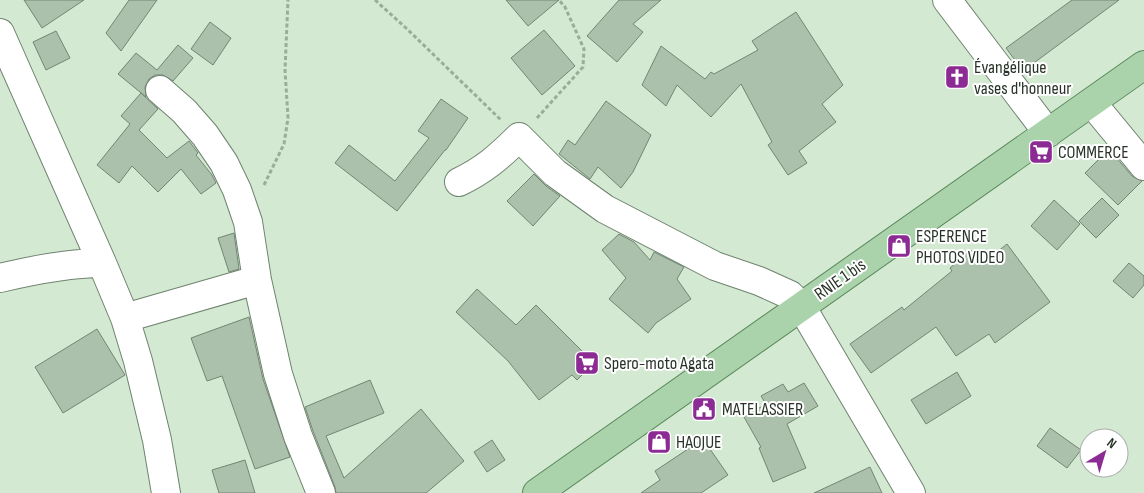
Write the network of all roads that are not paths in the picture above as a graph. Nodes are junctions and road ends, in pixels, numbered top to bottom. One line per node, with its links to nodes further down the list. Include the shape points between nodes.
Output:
1 (947, 0): 6 (street)
2 (0, 33): 9 (street)
3 (1144, 65): 5 (main road, RNIE 1 bis)
4 (160, 90): 11 (street, via 206,135 224,163 248,222)
5 (1092, 102): 6 (main road, RNIE 1 bis); 7 (street)
6 (1048, 133): 12 (main road, RNIE 1 bis)
7 (1144, 166)
8 (459, 182): 12 (street, via 497,159 519,137 555,173 605,209 715,266 790,295)
9 (102, 262): 10 (street, via 62,265); 13 (street)
10 (0, 278)
11 (257, 280): 13 (street); 15 (street, via 278,374)
12 (801, 306): 16 (main road, RNIE 1 bis); 17 (street)
13 (125, 318): 14 (street, via 138,361)
14 (166, 493)
15 (320, 493)
16 (537, 493)
17 (910, 493)

